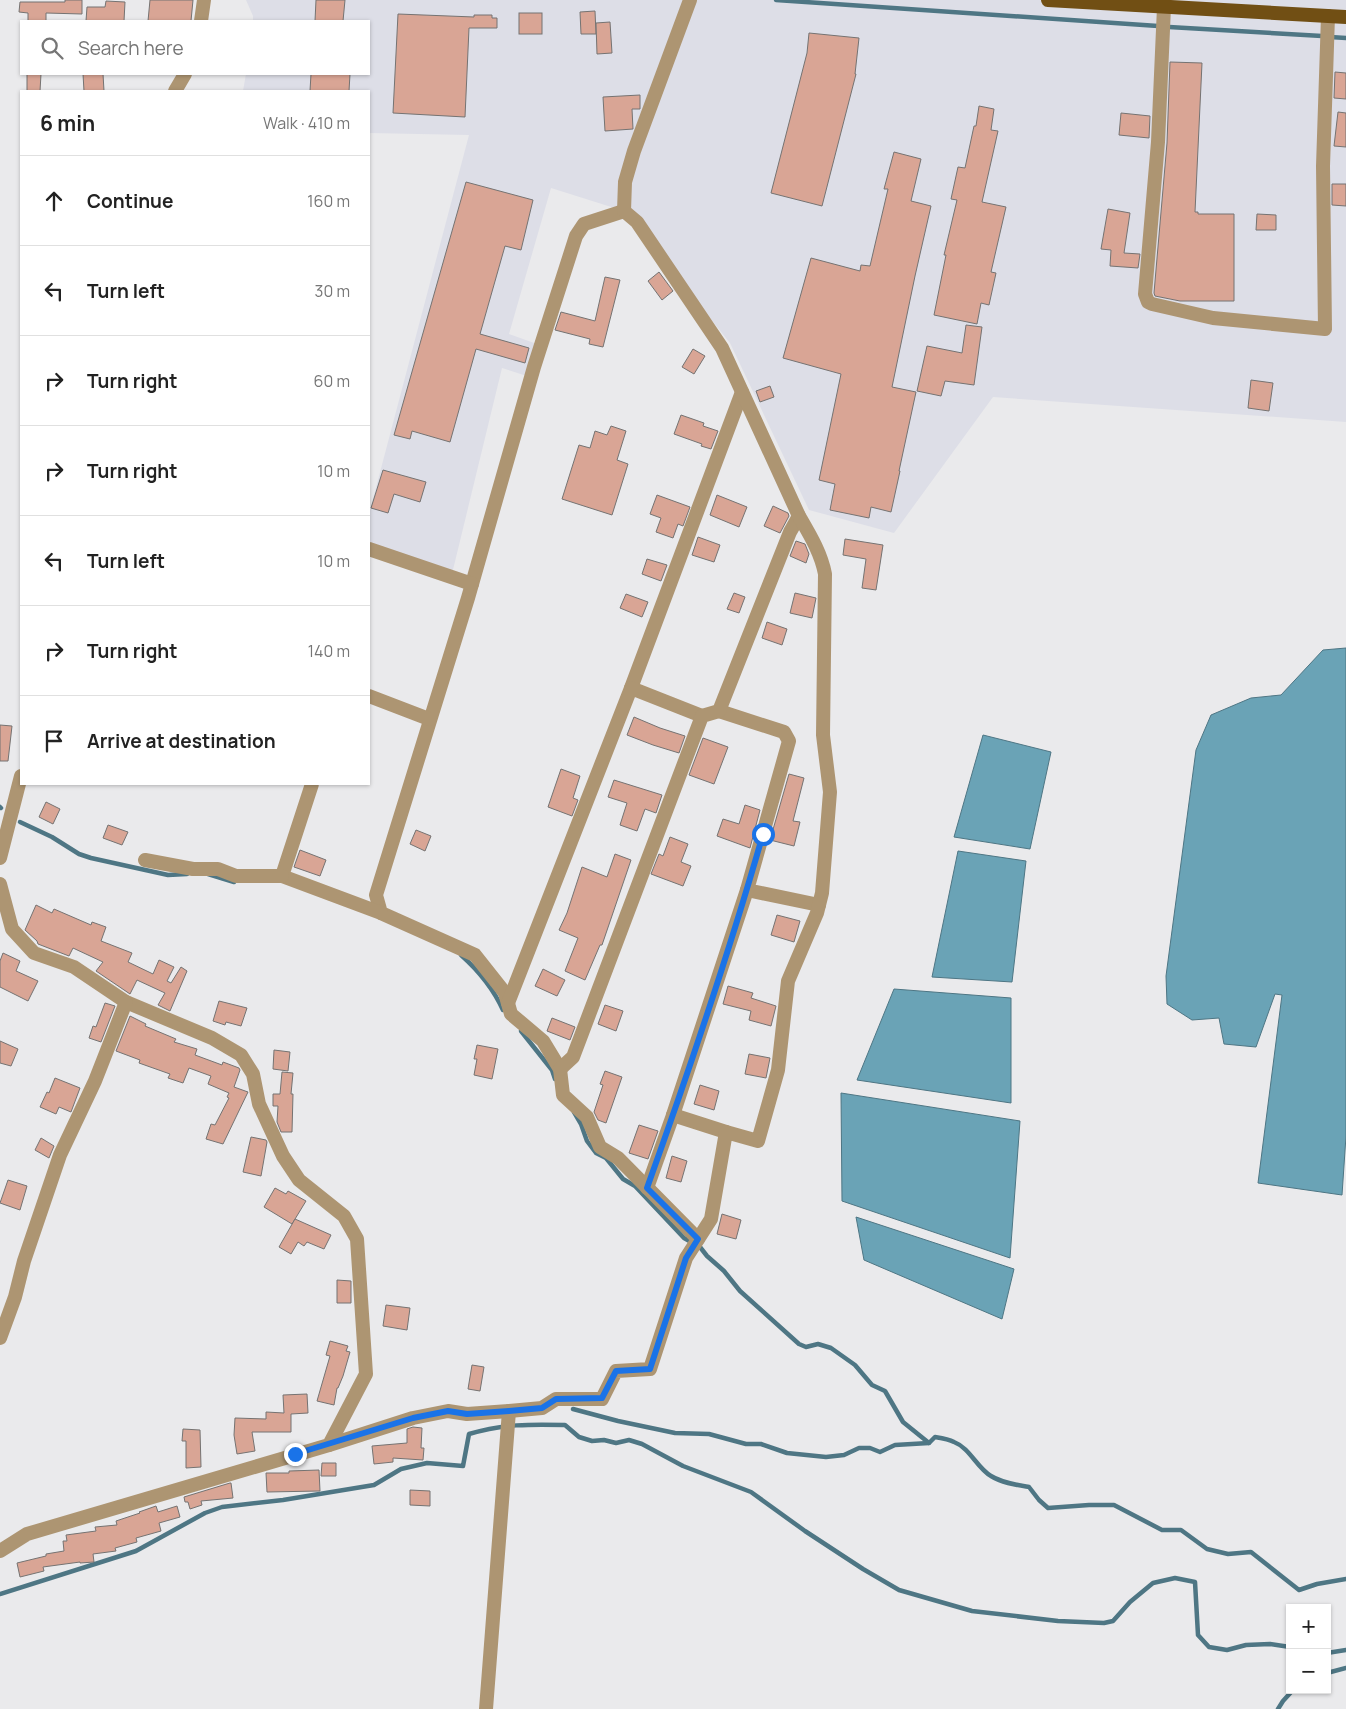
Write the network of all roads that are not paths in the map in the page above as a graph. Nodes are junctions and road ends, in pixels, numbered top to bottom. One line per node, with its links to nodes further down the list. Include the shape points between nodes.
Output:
1 (204, 0): 7 (street)
2 (690, 0): 10 (street, via 634,151 625,182)
3 (1048, 0): 4 (main road)
4 (1164, 7): 5 (main road); 5 (street, via 1146,298 1152,304 1213,318 1325,329 1323,166)
5 (1328, 16): 6 (main road)
6 (1346, 17)
7 (201, 20)
8 (184, 75): 9 (street)
9 (176, 90)
10 (624, 211): 11 (street, via 637,222 722,348); 14 (street, via 584,224 576,236 534,367)
11 (742, 392): 12 (street); 15 (street)
12 (799, 516): 17 (street); 27 (street, via 813,539 825,574 823,735 830,792)
13 (370, 549): 14 (street)
14 (472, 584): 19 (street)
15 (631, 688): 18 (street); 30 (street)
16 (370, 696): 19 (street)
17 (718, 711): 18 (street); 26 (street, via 784,732 789,741)
18 (702, 716): 31 (street, via 573,1057)
19 (429, 719): 28 (street, via 376,895)
20 (20, 780): 22 (street)
21 (312, 785): 24 (street)
22 (0, 858)
23 (144, 860): 24 (street, via 193,869 218,869 236,876)
24 (282, 876): 28 (street)
25 (0, 884): 29 (street, via 12,929 34,953 74,967)
26 (747, 890): 27 (street); 32 (street)
27 (819, 905): 33 (street, via 788,981 778,1070 758,1140)
28 (381, 913): 30 (street, via 475,955 505,993)
29 (126, 1002): 36 (street, via 60,1154); 38 (street, via 212,1038 242,1055 253,1074 259,1104 283,1156 299,1180 344,1216 357,1239 366,1374)
30 (508, 1004): 31 (street, via 511,1014 542,1041)
31 (560, 1069): 34 (street, via 562,1095 587,1117 600,1147 618,1158)
32 (674, 1116): 33 (street); 34 (street)
33 (726, 1132): 35 (street, via 711,1219)
34 (647, 1188): 35 (street)
35 (698, 1239): 37 (street, via 686,1258 650,1369 616,1371 602,1398 556,1399)
36 (0, 1338)
37 (509, 1421): 38 (street, via 448,1411 413,1418); 40 (street)
38 (330, 1444): 39 (street, via 27,1534)
39 (0, 1551)
40 (486, 1709)

